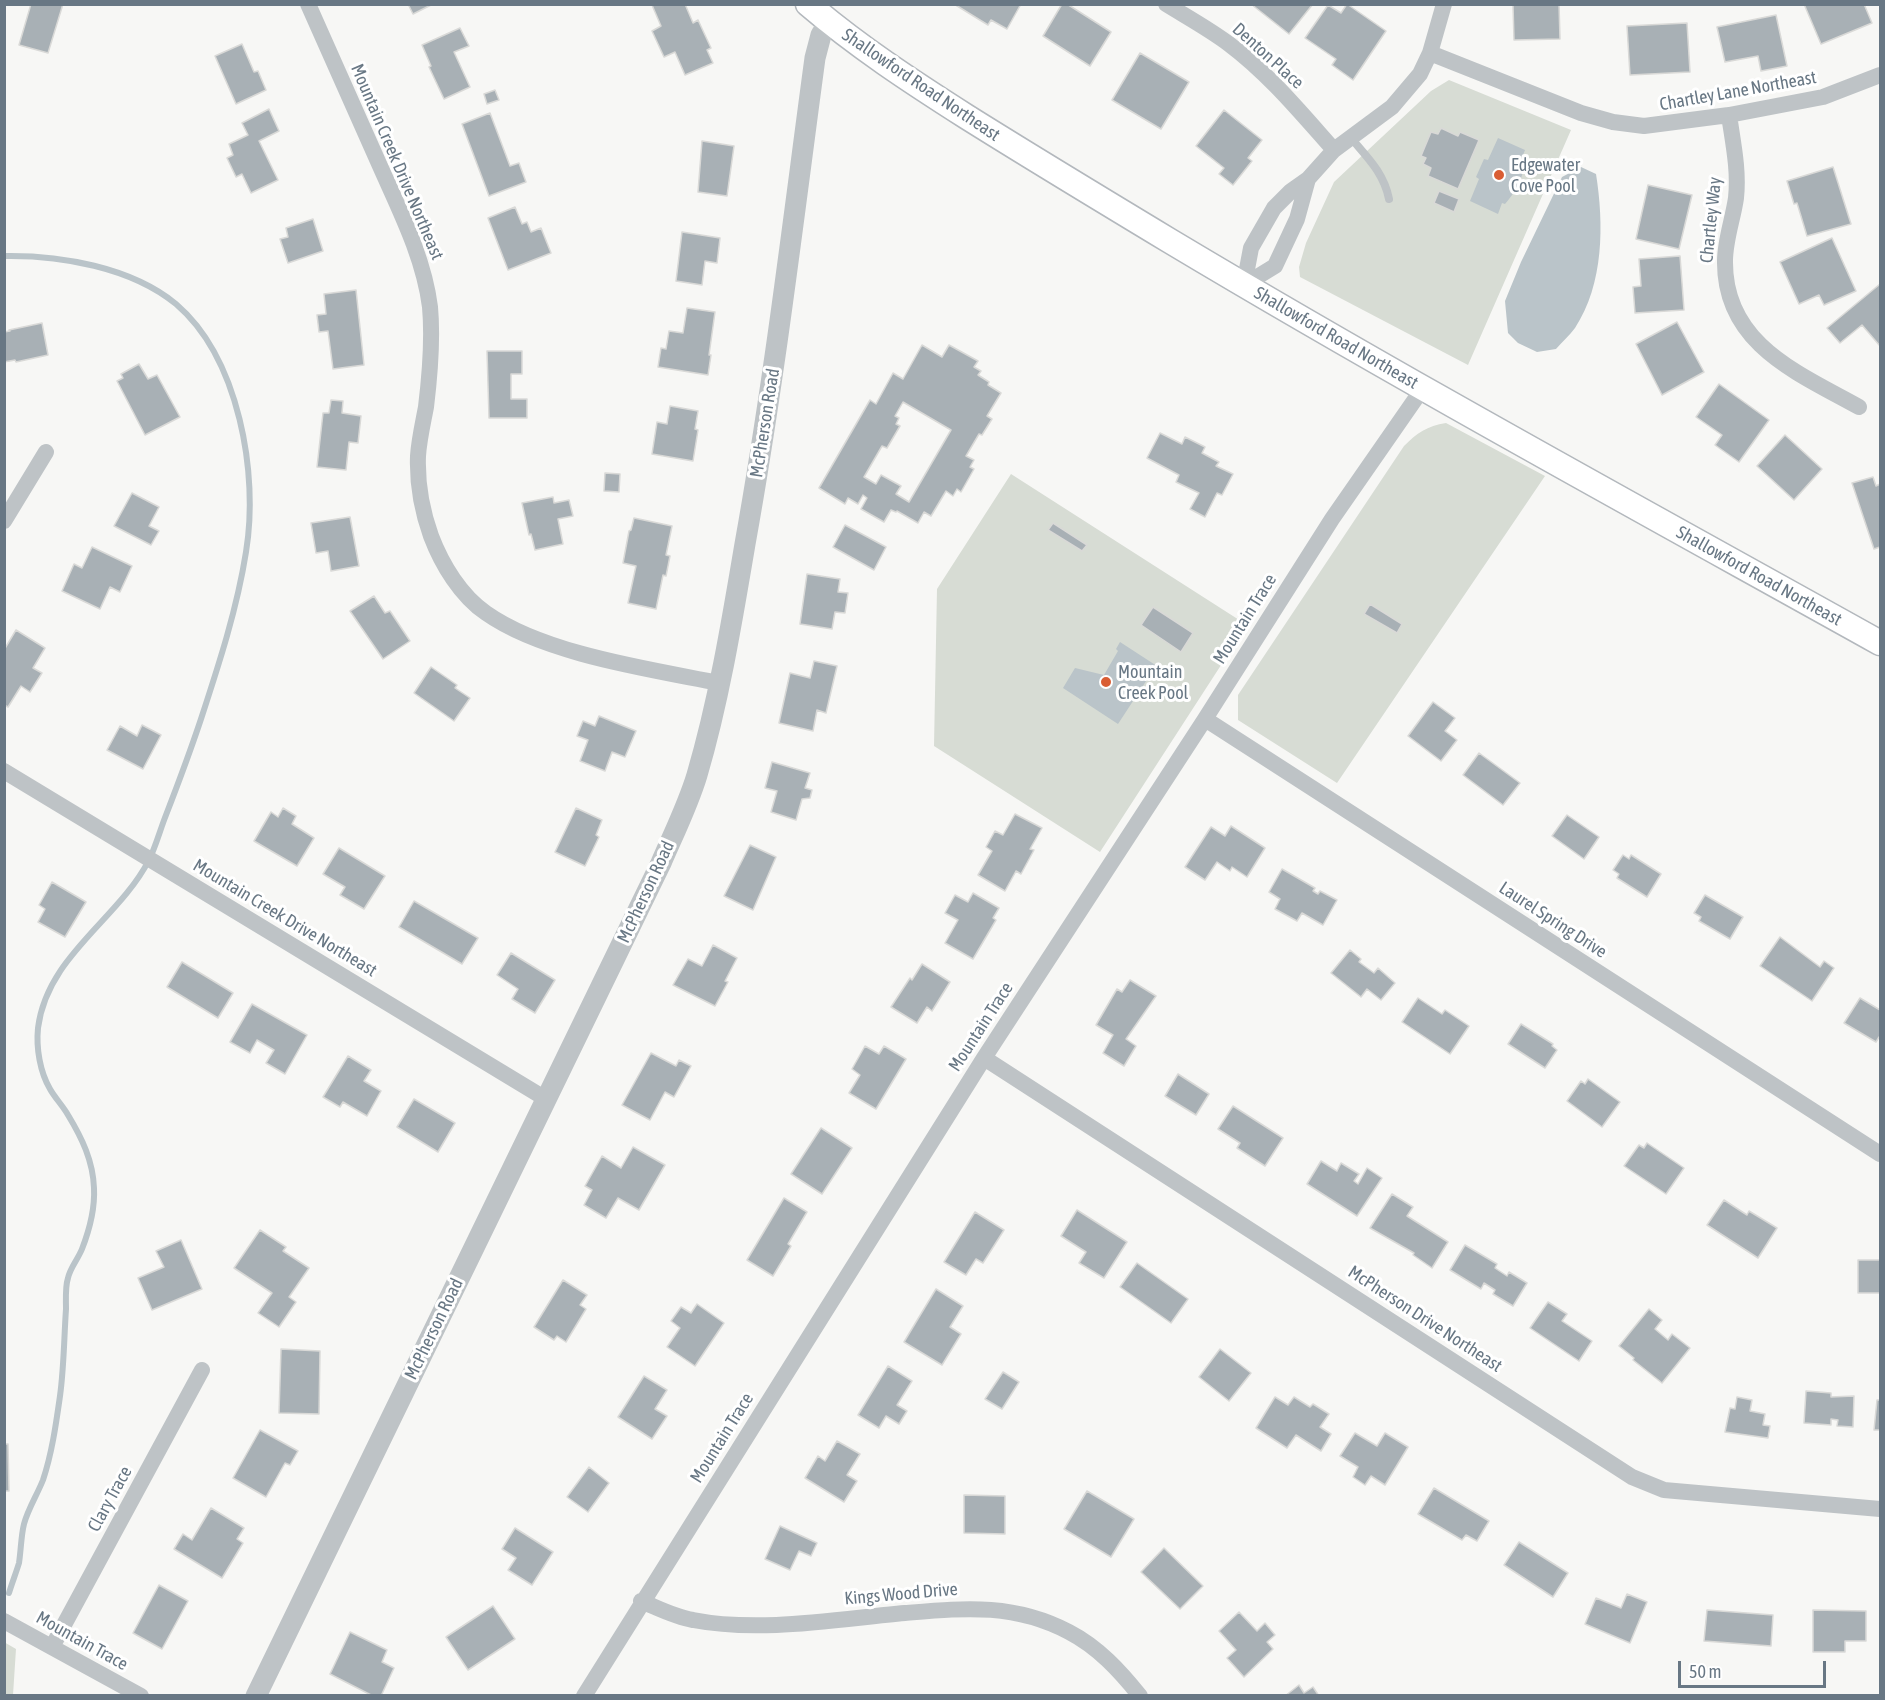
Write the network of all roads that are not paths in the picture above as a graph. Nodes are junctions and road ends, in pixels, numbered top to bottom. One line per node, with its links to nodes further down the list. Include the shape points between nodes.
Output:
1 (308, 4): 19 (street, Mountain Creek Drive Northeast, via 408,229 423,276 430,306 431,344 418,456 419,483 428,527 448,571 484,612 536,639 588,655)
2 (808, 4): 5 (main road, Shallowford Road Northeast)
3 (1166, 4): 10 (street, Denton Place, via 1250,60)
4 (1444, 4): 6 (street)
5 (829, 22): 13 (main road, Shallowford Road Northeast, via 1032,158); 19 (street, McPherson Road, via 815,58 766,423)
6 (1430, 53): 8 (street, Chartley Lane Northeast, via 1581,114 1614,122 1644,126); 9 (street, via 1420,74 1392,107)
7 (1881, 75): 8 (street, Chartley Lane Northeast, via 1823,97)
8 (1729, 116): 15 (street, Chartley Way, via 1736,161 1736,198 1725,260 1726,285 1735,309 1750,336 1770,355)
9 (1351, 138): 10 (street); 12 (lane, via 1378,170)
10 (1334, 150): 11 (street)
11 (1308, 179): 13 (street, via 1274,208 1251,248); 13 (street, via 1297,219 1275,266)
12 (1389, 199)
13 (1244, 285): 14 (main road, Shallowford Road Northeast)
14 (1423, 387): 18 (main road, Shallowford Road Northeast); 20 (street, Mountain Trace, via 1332,519)
15 (1859, 407)
16 (46, 452): 17 (street)
17 (4, 521)
18 (1881, 644)
19 (719, 683): 23 (street, McPherson Road, via 696,777 680,819)
20 (1205, 719): 22 (street, Mountain Trace); 24 (street, Laurel Spring Drive)
21 (4, 771): 23 (street, Mountain Creek Drive Northeast)
22 (984, 1058): 26 (street, McPherson Drive Northeast, via 1632,1477 1664,1490); 27 (street, Mountain Trace)
23 (546, 1099): 31 (street, McPherson Road)
24 (1881, 1154)
25 (202, 1370): 29 (street, Clary Trace)
26 (1881, 1509)
27 (641, 1601): 32 (street, Mountain Trace); 33 (street, Kings Wood Drive, via 692,1620 767,1626 966,1608 1005,1610 1070,1632 1099,1652)
28 (4, 1621): 29 (street, Mountain Trace)
29 (52, 1647): 30 (street, Mountain Trace)
30 (141, 1695)
31 (256, 1695)
32 (584, 1695)
33 (1140, 1695)

